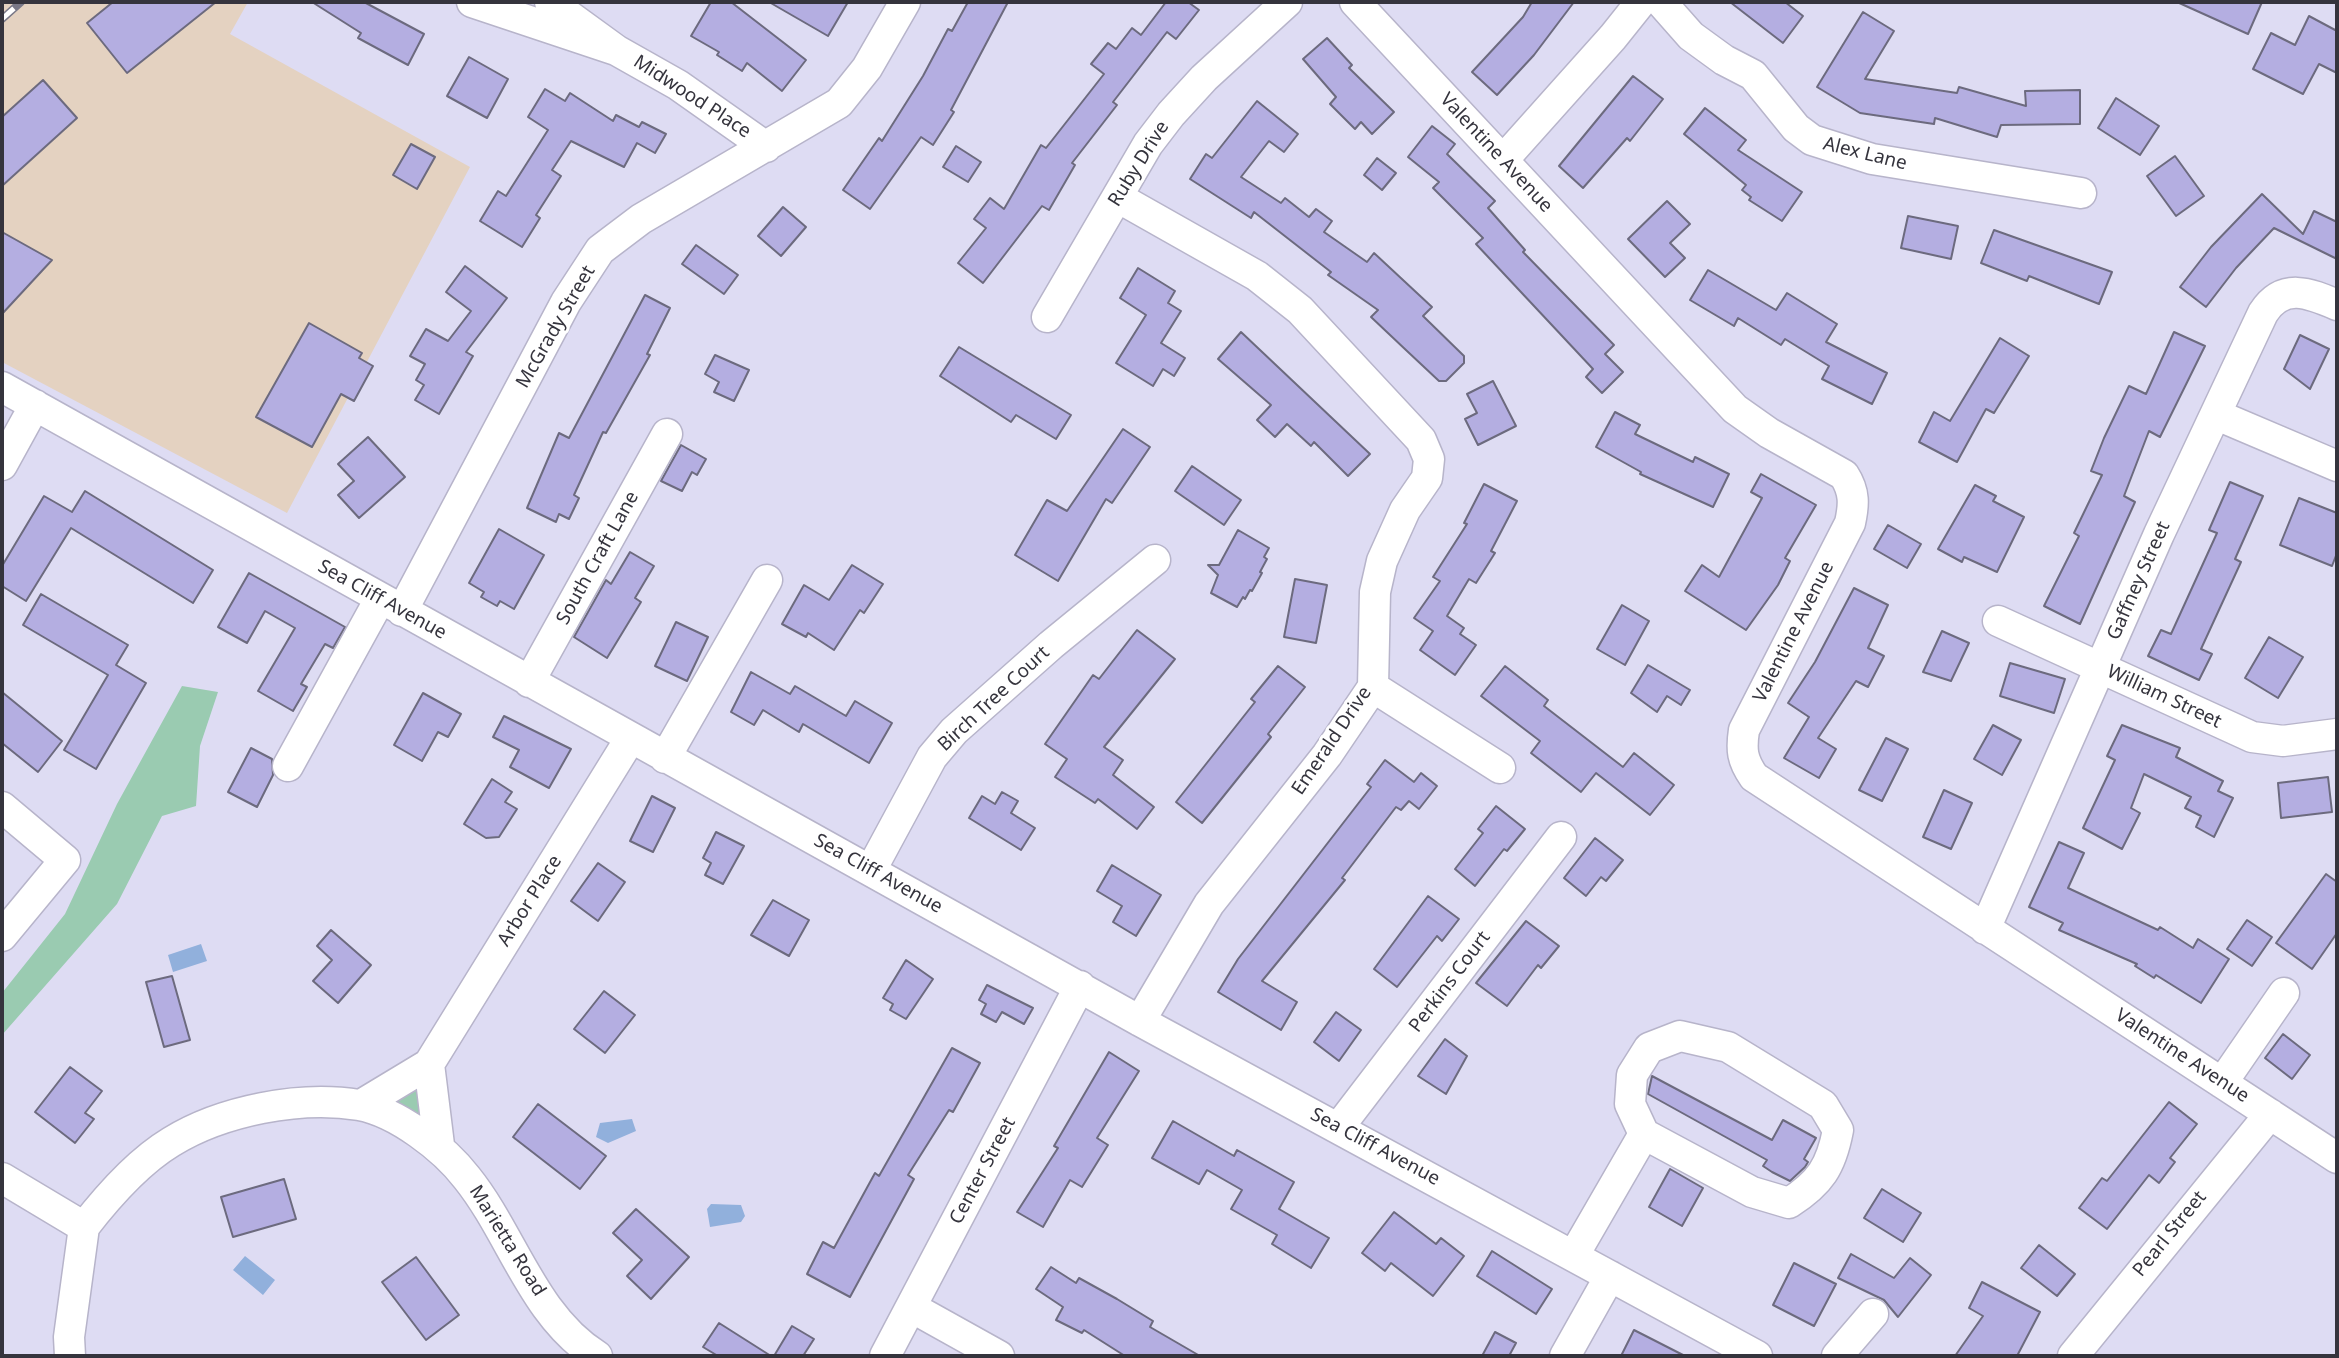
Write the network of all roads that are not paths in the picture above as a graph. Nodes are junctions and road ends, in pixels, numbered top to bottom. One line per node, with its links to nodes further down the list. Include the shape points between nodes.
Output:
1 (472, 2): 8 (street, Midwood Place)
2 (550, 2): 8 (street, Midwood Place)
3 (905, 2): 9 (street, McGrady Street, via 867,68 839,103)
4 (1287, 2): 12 (street, Ruby Drive, via 1171,114 1148,144)
5 (1355, 2): 10 (street, Valentine Avenue)
6 (1641, 2): 10 (street)
7 (1661, 2): 11 (street, Alex Lane, via 1691,36 1753,75 1796,128 1812,140 1872,159)
8 (616, 50): 9 (street, Midwood Place, via 678,85)
9 (766, 147): 23 (street, McGrady Street, via 641,219 600,250)
10 (1503, 160): 36 (street, Valentine Avenue, via 1735,409 1844,475 1850,484 1854,501 1850,523 1744,730 1744,763 1773,793)
11 (2081, 193)
12 (1119, 198): 14 (street, Ruby Drive); 27 (street, Emerald Drive, via 1258,276 1300,310 1421,440 1429,459 1426,478 1388,548 1375,592)
13 (2337, 306): 17 (street, Gaffney Street, via 2300,292 2283,293 2271,302)
14 (1047, 317)
15 (2, 387): 16 (street, Sea Cliff Avenue)
16 (35, 405): 19 (street); 23 (street, Sea Cliff Avenue)
17 (2217, 415): 20 (street); 25 (street, Gaffney Street)
18 (667, 435): 26 (street, South Craft Lane)
19 (2, 465)
20 (2337, 466)
21 (1155, 560): 35 (street, Birch Tree Court, via 954,732 932,757)
22 (767, 580): 30 (street)
23 (391, 605): 26 (street, Sea Cliff Avenue); 31 (street, McGrady Street)
24 (1998, 621): 25 (street, William Street)
25 (2101, 668): 28 (street, William Street, via 2252,737 2283,741); 36 (street, Gaffney Street)
26 (529, 682): 29 (street, Sea Cliff Avenue)
27 (1373, 687): 32 (street); 40 (street, Emerald Drive, via 1327,755 1209,904)
28 (2337, 734)
29 (630, 739): 30 (street, Sea Cliff Avenue); 41 (street, Arbor Place)
30 (665, 758): 35 (street, Sea Cliff Avenue)
31 (288, 766)
32 (1500, 768)
33 (2, 807): 37 (street, via 65,860)
34 (1561, 837): 45 (street, Perkins Court)
35 (871, 870): 38 (street, Sea Cliff Avenue)
36 (1985, 929): 42 (street, Valentine Avenue)
37 (2, 936)
38 (1080, 986): 40 (street, Sea Cliff Avenue); 53 (street, Center Street)
39 (2284, 993): 42 (street)
40 (1140, 1021): 45 (street, Sea Cliff Avenue)
41 (429, 1064): 43 (street, Arbor Place); 47 (street)
42 (2222, 1083): 44 (street, Valentine Avenue)
43 (361, 1105): 47 (street, Marietta Road); 50 (street, Marietta Road, via 290,1104 226,1115 195,1128 145,1162)
44 (2270, 1114): 48 (street, Valentine Avenue); 62 (street, Pearl Street)
45 (1339, 1127): 51 (street, Sea Cliff Avenue)
46 (1644, 1134): 46 (street, via 1630,1104 1632,1075 1649,1048 1680,1036 1728,1047 1823,1105 1838,1130 1832,1157 1812,1188 1789,1203 1752,1192); 51 (street)
47 (439, 1145): 56 (street, Marietta Road, via 486,1202 553,1315)
48 (2337, 1158)
49 (2, 1178): 50 (street)
50 (84, 1227): 55 (street)
51 (1574, 1255): 52 (street, Sea Cliff Avenue)
52 (1610, 1276): 59 (street); 60 (street, Sea Cliff Avenue)
53 (911, 1307): 57 (street, Center Street); 58 (street)
54 (1873, 1314): 61 (street)
55 (70, 1356)
56 (597, 1356)
57 (885, 1356)
58 (999, 1356)
59 (1565, 1356)
60 (1757, 1356)
61 (1837, 1356)
62 (2073, 1356)

